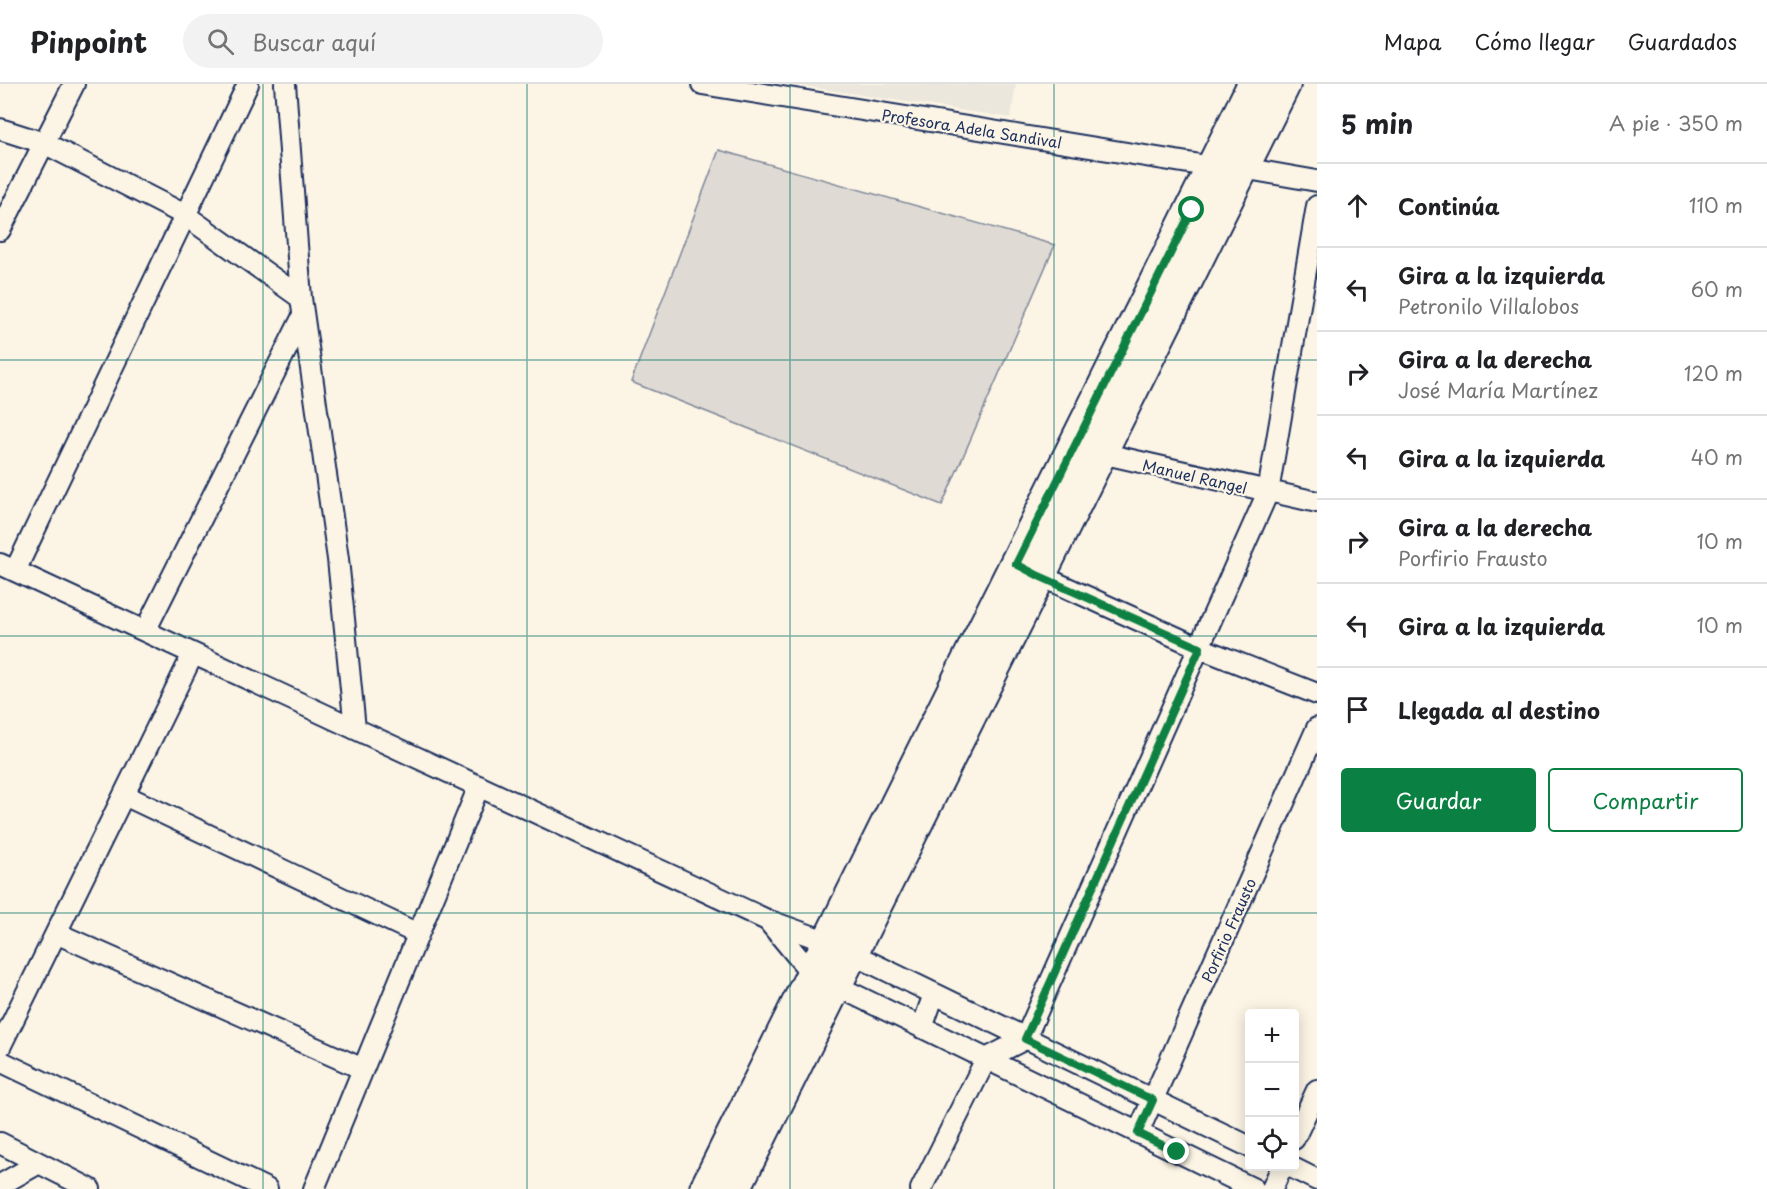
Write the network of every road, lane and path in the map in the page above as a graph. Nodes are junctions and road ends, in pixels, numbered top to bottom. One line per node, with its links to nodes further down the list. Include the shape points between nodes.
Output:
1 (74, 84): 8 (street)
2 (248, 84): 12 (street)
3 (285, 84): 14 (street)
4 (702, 84): 9 (street, Profesora Adela Sandival)
5 (1254, 84): 9 (main road)
6 (1284, 84): 9 (main road)
7 (0, 129): 8 (street)
8 (44, 143): 12 (street); 13 (street)
9 (1227, 168): 10 (street, Profesora Adela Sandival); 15 (main road)
10 (1317, 181)
11 (1317, 206): 16 (street)
12 (185, 215): 14 (street); 18 (street)
13 (0, 230)
14 (302, 307): 20 (street); 25 (street, via 338,559)
15 (1088, 449): 16 (street, Manuel Rangel); 19 (main road)
16 (1268, 492): 17 (street, Manuel Rangel); 21 (street)
17 (1317, 502)
18 (8, 567): 20 (street)
19 (1027, 570): 21 (street); 31 (main road)
20 (145, 631): 22 (street)
21 (1200, 648): 23 (street); 35 (street)
22 (193, 654): 25 (street); 27 (street)
23 (1317, 694)
24 (1317, 728): 41 (street, Porfirio Frausto)
25 (355, 729): 26 (street)
26 (479, 786): 28 (street); 30 (street)
27 (124, 795): 29 (street); 30 (street)
28 (767, 920): 31 (street); 32 (street)
29 (56, 933): 36 (street); 39 (street)
30 (418, 934): 39 (street)
31 (840, 948): 32 (main road); 33 (street)
32 (824, 980): 34 (street); 54 (main road); 55 (main road)
33 (934, 994): 34 (street); 35 (street)
34 (922, 1028): 37 (street)
35 (1025, 1039): 37 (street); 41 (street)
36 (0, 1047)
37 (986, 1059): 43 (street); 56 (street)
38 (0, 1061): 52 (street)
39 (363, 1069): 53 (street)
40 (1317, 1090): 42 (street)
41 (1153, 1100): 43 (street, Porfirio Frausto); 45 (street)
42 (1299, 1128)
43 (1138, 1133): 57 (street)
44 (0, 1143): 46 (street)
45 (1245, 1145)
46 (39, 1163): 50 (street); 51 (street)
47 (1280, 1171): 58 (street)
48 (1298, 1171): 49 (street)
49 (1317, 1180)
50 (0, 1185)
51 (90, 1189)
52 (267, 1189)
53 (314, 1189)
54 (706, 1189)
55 (734, 1189)
56 (921, 1189)
57 (1254, 1189)
58 (1272, 1189)

